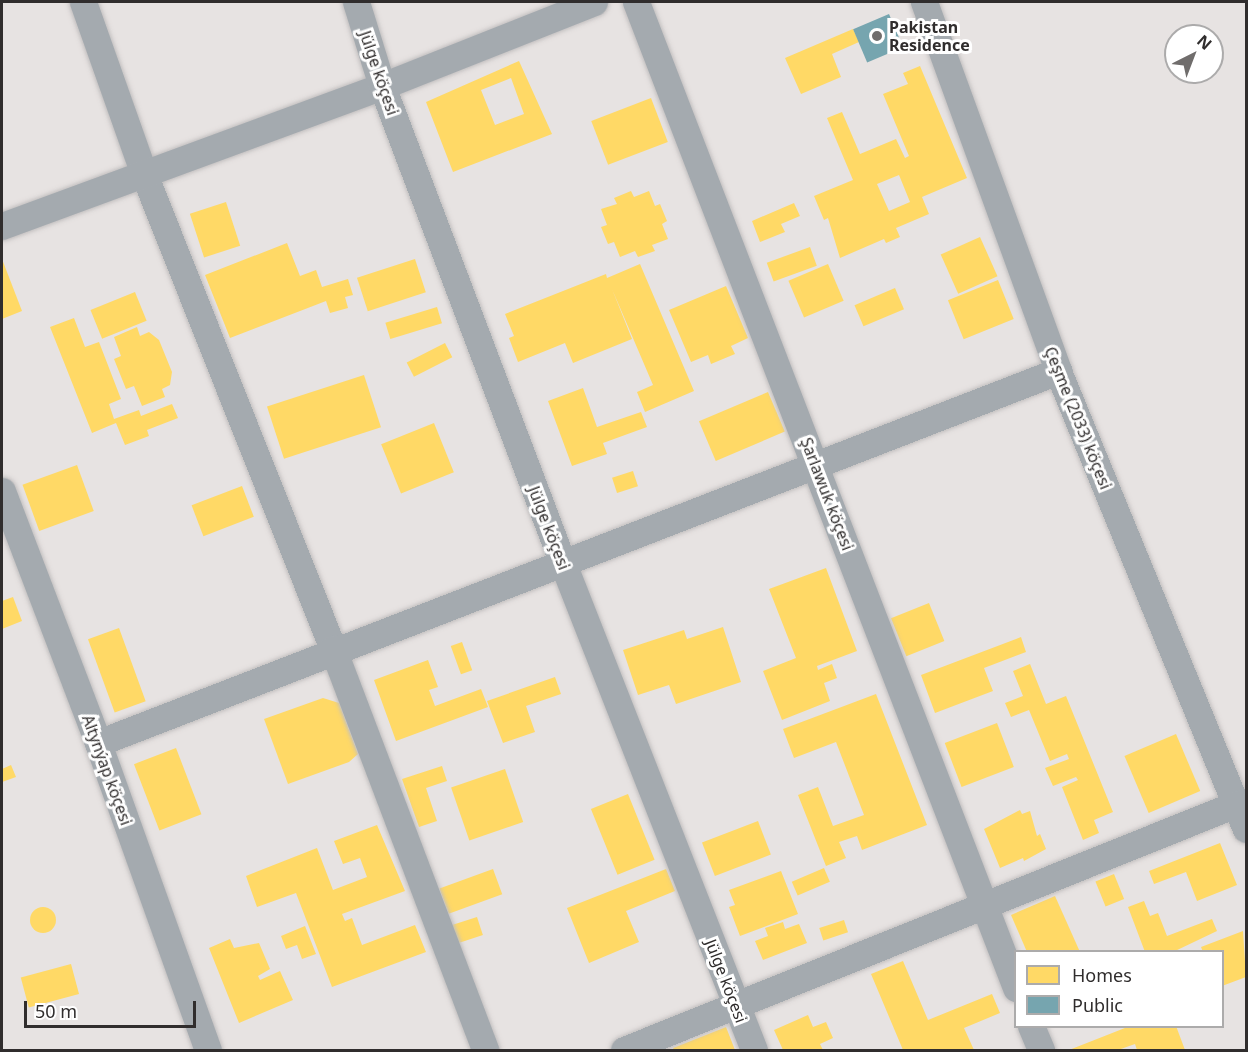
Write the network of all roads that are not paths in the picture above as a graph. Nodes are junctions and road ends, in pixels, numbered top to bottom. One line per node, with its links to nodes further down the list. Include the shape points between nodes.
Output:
1 (83, 2): 7 (street)
2 (356, 2): 6 (street, Jülge köçesi)
3 (594, 2): 6 (street)
4 (636, 2): 10 (street, Şarlawuk köçesi)
5 (924, 2): 9 (street, Çeşme (2033) köçesi)
6 (382, 86): 7 (street); 12 (street, Jülge köçesi)
7 (144, 174): 8 (street); 13 (street)
8 (2, 226)
9 (1058, 371): 10 (street); 15 (street, Çeşme (2033) köçesi)
10 (816, 464): 12 (street); 16 (street, Şarlawuk köçesi)
11 (2, 491): 14 (street, Altynýap köçesi)
12 (562, 561): 13 (street); 18 (street, Jülge köçesi)
13 (333, 650): 14 (street); 21 (street)
14 (98, 743): 20 (street, Altynýap köçesi)
15 (1241, 816): 16 (street)
16 (982, 906): 17 (street, Şarlawuk köçesi); 18 (street)
17 (1014, 983)
18 (735, 1005): 22 (street); 23 (street, Jülge köçesi)
19 (1032, 1028): 24 (street)
20 (208, 1050)
21 (485, 1050)
22 (624, 1050)
23 (754, 1050)
24 (1041, 1050)

